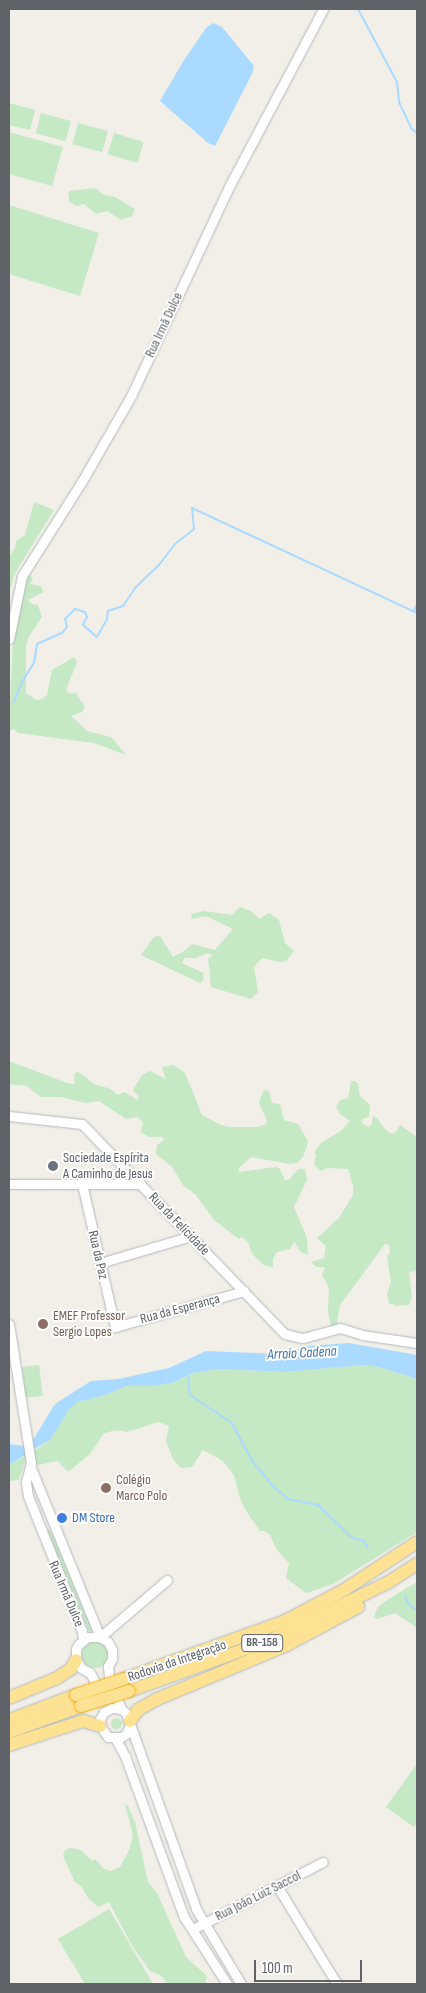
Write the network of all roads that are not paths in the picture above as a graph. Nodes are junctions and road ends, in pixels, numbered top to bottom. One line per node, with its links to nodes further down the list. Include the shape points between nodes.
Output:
1 (323, 9): 2 (street, Rua Irmã Dulce, via 230,185 130,396 82,481 22,576)
2 (9, 639)
3 (9, 1116): 6 (street, Rua da Felicidade, via 82,1124)
4 (9, 1184): 5 (street)
5 (82, 1184): 6 (street); 8 (street, Rua da Paz)
6 (141, 1184): 7 (street, Rua da Felicidade)
7 (191, 1236): 8 (street); 9 (street, Rua da Felicidade)
8 (100, 1263): 11 (street, Rua da Paz)
9 (244, 1291): 11 (street, Rua da Esperança); 12 (street, Rua da Felicidade, via 285,1334 303,1338 340,1328)
10 (9, 1324): 13 (street, Rua Irmã Dulce)
11 (115, 1326)
12 (417, 1343)
13 (31, 1466): 14 (street, Rua Irmã Dulce, via 26,1482); 15 (street, Rua Irmã Dulce)
14 (34, 1514): 15 (street); 21 (street, Rua Irmã Dulce)
15 (53, 1523): 20 (street, Rua Irmã Dulce)
16 (417, 1542): 25 (highway, Rodovia da Integração / BR-158, via 344,1590 285,1622)
17 (417, 1564): 19 (highway, Rodovia da Integração / BR-158)
18 (167, 1580): 20 (street)
19 (389, 1582): 25 (highway, Rodovia da Integração / BR-158, via 270,1640); 31 (highway, via 368,1602 318,1630 155,1700 138,1710)
20 (100, 1637): 21 (street, via 88,1636); 23 (street, Rua Irmã Dulce, via 112,1650)
21 (83, 1640): 22 (street, Rua Irmã Dulce, via 76,1649)
22 (76, 1660): 24 (street); 26 (highway, via 71,1669 57,1678)
23 (108, 1666): 24 (street, via 103,1671); 28 (street, Rua Irmã Dulce)
24 (90, 1673): 29 (street, via 97,1682 105,1705)
25 (126, 1685): 27 (highway, Rodovia da Integração / BR-158, bridge)
26 (9, 1698)
27 (78, 1701): 30 (highway, Rodovia da Integração / BR-158); 33 (highway, Rodovia da Integração / BR-158)
28 (121, 1709): 29 (street, via 112,1708); 31 (street)
29 (104, 1712): 32 (street)
30 (9, 1720)
31 (130, 1723): 34 (street, via 126,1734); 38 (street, via 196,1909)
32 (100, 1726): 34 (street, via 103,1732); 35 (highway, via 84,1721)
33 (9, 1732)
34 (115, 1738): 39 (street, via 125,1756 184,1917)
35 (9, 1745)
36 (323, 1862): 37 (street, Rua João Luiz Saccol)
37 (277, 1886): 38 (street, Rua João Luiz Saccol); 42 (street)
38 (204, 1923): 39 (street, Rua João Luiz Saccol); 41 (street)
39 (193, 1929): 40 (street)
40 (227, 1984)
41 (241, 1984)
42 (337, 1984)

